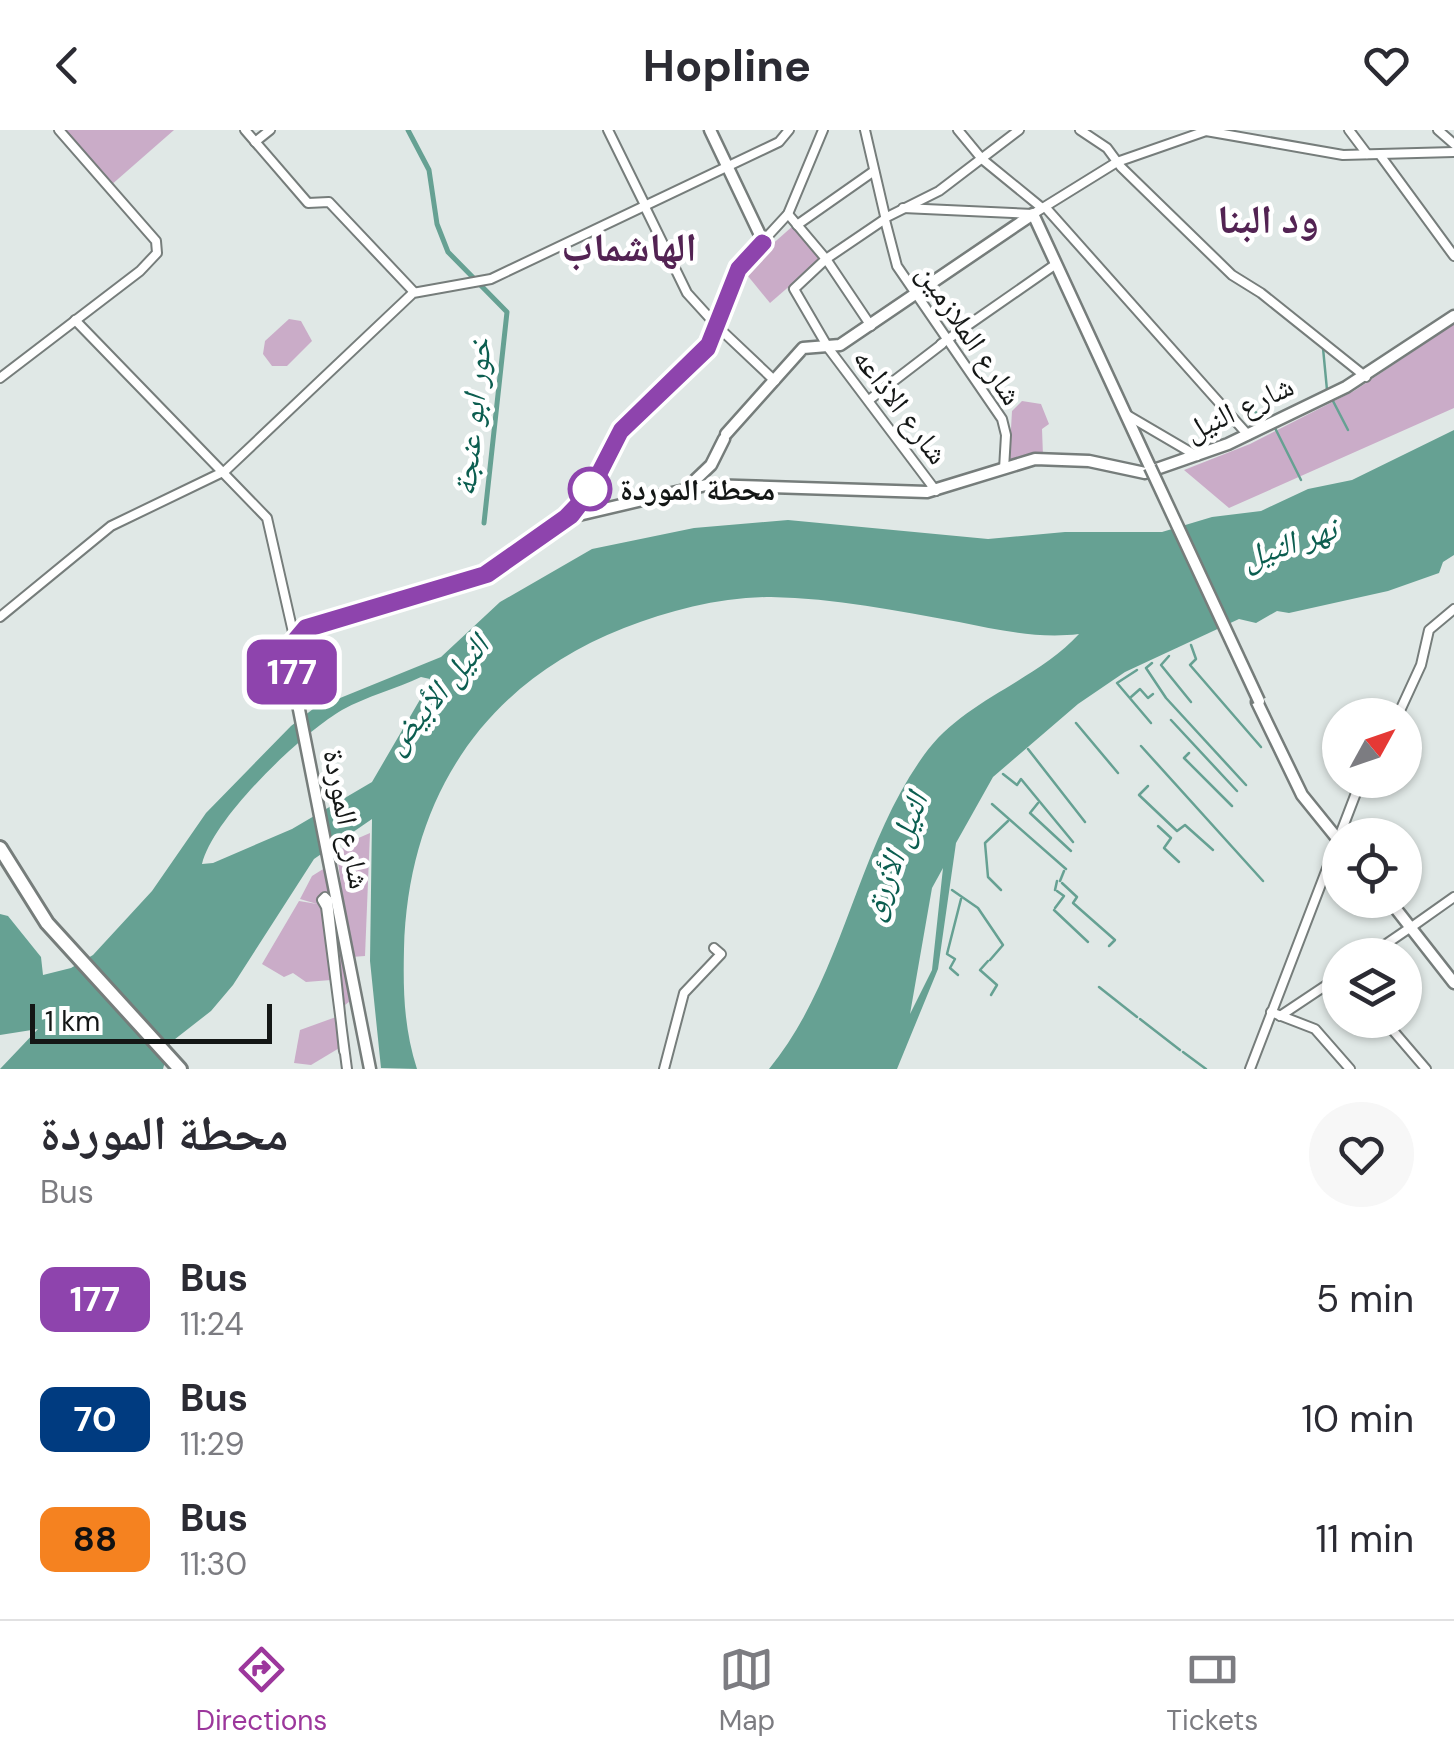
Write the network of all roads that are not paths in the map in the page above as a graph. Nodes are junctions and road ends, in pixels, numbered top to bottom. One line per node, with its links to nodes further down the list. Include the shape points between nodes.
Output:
1 (59, 130): 36 (street, via 157,244 144,268)
2 (245, 130): 15 (street)
3 (270, 130): 15 (street)
4 (608, 130): 24 (street)
5 (712, 130): 22 (main road)
6 (790, 130): 22 (street, via 780,142)
7 (823, 130): 27 (street)
8 (866, 130): 23 (street, شارع الملازمين)
9 (958, 130): 20 (street)
10 (1019, 130): 20 (street)
11 (1080, 130): 21 (street)
12 (1265, 130): 16 (street)
13 (1348, 130): 18 (street)
14 (1438, 130): 17 (street)
15 (255, 142): 33 (street, via 308,203 329,202)
16 (1265, 142): 18 (street); 21 (street, via 1202,132)
17 (1451, 147): 19 (street)
18 (1368, 156): 19 (street)
19 (1380, 156): 31 (street)
20 (984, 160): 25 (street); 26 (street)
21 (1118, 163): 26 (street); 42 (street, via 1232,275)
22 (728, 164): 24 (street); 29 (main road)
23 (874, 171): 27 (street); 28 (street, شارع الملازمين)
24 (644, 204): 33 (street, via 480,280); 38 (street, via 687,293)
25 (920, 205): 26 (street); 28 (street)
26 (1033, 214): 32 (main road); 32 (main road); 34 (main road); 47 (street)
27 (792, 219): 29 (street); 30 (street)
28 (884, 220): 30 (street); 34 (street, شارع الملازمين, via 892,257)
29 (763, 237): 38 (main road, via 738,268)
30 (828, 255): 37 (street); 40 (street, شارع الاذاعه, via 793,290)
31 (1454, 256)
32 (1054, 267): 39 (street); 41 (main road); 41 (main road)
33 (413, 292): 51 (street)
34 (917, 294): 37 (main road); 39 (street, شارع الملازمين)
35 (1454, 315): 42 (main road, شارع النيل); 42 (main road, شارع النيل)
36 (78, 319): 43 (street); 51 (street)
37 (871, 325): 40 (main road)
38 (718, 327): 44 (street); 54 (main road, via 705,352 621,432 591,491)
39 (949, 338): 45 (street); 50 (street, شارع الملازمين, via 1004,423)
40 (831, 349): 44 (main road, via 805,349); 45 (street, شارع الاذاعه)
41 (1105, 372): 46 (main road); 49 (main road)
42 (1365, 376): 47 (main road, شارع النيل); 48 (main road, شارع النيل)
43 (0, 378)
44 (774, 381): 52 (main road)
45 (867, 397): 53 (street, شارع الاذاعه)
46 (1137, 427): 48 (street); 49 (main road)
47 (1248, 435): 48 (main road, شارع النيل)
48 (1196, 456): 50 (main road, شارع النيل, via 1138,473 1090,461 1024,462)
49 (1149, 468): 59 (main road, bridge, via 1299,789)
50 (1004, 469): 53 (main road, شارع النيل)
51 (221, 471): 56 (street, via 108,527); 57 (street, via 272,530)
52 (690, 487): 53 (main road, شارع النيل); 54 (main road, شارع النيل)
53 (936, 491)
54 (566, 518): 57 (main road, via 496,568)
55 (1454, 608): 58 (street, via 1429,630)
56 (0, 616)
57 (296, 635): 68 (main road, شارع الموردة, via 293,673)
58 (1406, 698)
59 (1323, 818)
60 (0, 851): 75 (highway, via 55,934)
61 (1322, 883): 71 (street)
62 (1454, 897): 65 (street)
63 (326, 903): 74 (street)
64 (1405, 918): 65 (main road)
65 (1412, 927): 66 (street); 69 (main road)
66 (1396, 938)
67 (714, 948): 78 (street, via 721,954 684,993)
68 (347, 949): 73 (main road); 77 (main road)
69 (1454, 982)
70 (1322, 986): 71 (street)
71 (1273, 1014): 79 (street); 80 (street, via 1314,1028)
72 (1399, 1038): 81 (street)
73 (360, 1041): 74 (street); 77 (main road)
74 (344, 1048): 76 (street)
75 (179, 1069)
76 (347, 1069)
77 (368, 1069)
78 (664, 1069)
79 (1251, 1069)
80 (1350, 1069)
81 (1426, 1069)

